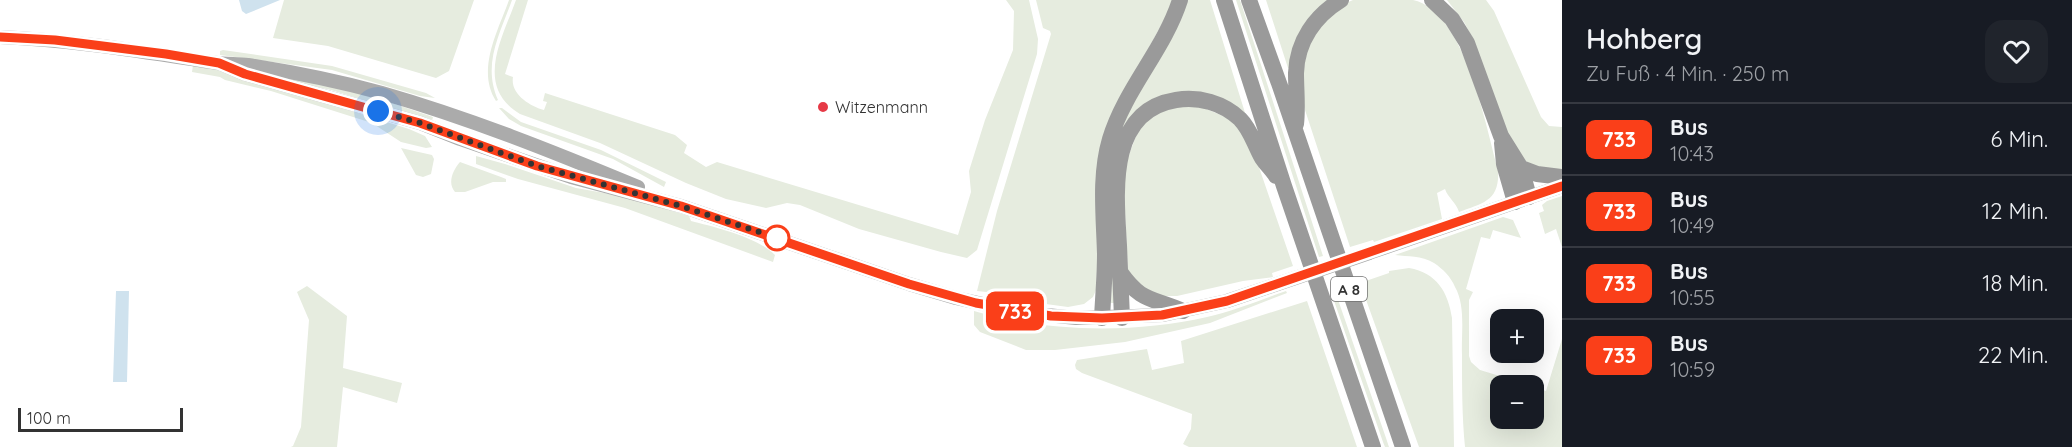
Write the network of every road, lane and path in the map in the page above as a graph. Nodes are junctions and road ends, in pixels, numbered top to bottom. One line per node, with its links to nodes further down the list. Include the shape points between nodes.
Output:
1 (1180, 0): 18 (highway, via 1169,30 1126,101 1109,140 1104,179)
2 (1224, 0): 12 (highway, A 8)
3 (1249, 0): 8 (highway, A 8)
4 (1341, 0): 8 (highway, via 1313,24 1299,50)
5 (1432, 0): 9 (highway, via 1452,19 1467,43)
6 (0, 37): 7 (main road, via 126,48)
7 (219, 63): 15 (main road, via 245,74 420,123 571,177); 15 (main road, via 294,73 383,94 548,150)
8 (1296, 131): 21 (highway, A 8)
9 (1501, 136): 10 (highway); 14 (highway, via 1504,164)
10 (1521, 168): 11 (highway); 14 (highway)
11 (1562, 177)
12 (1284, 186): 16 (highway, via 1262,157 1249,129 1226,108 1186,99 1154,108 1132,127 1118,164); 20 (highway, A 8)
13 (1562, 186): 14 (main road)
14 (1522, 200): 17 (main road, bridge, via 1269,288)
15 (681, 206): 18 (main road, via 956,298 1051,316)
16 (1120, 272): 17 (highway, via 1140,295); 19 (highway)
17 (1183, 311): 19 (main road)
18 (1102, 318): 19 (main road)
19 (1122, 318)
20 (1373, 447)
21 (1403, 447)

